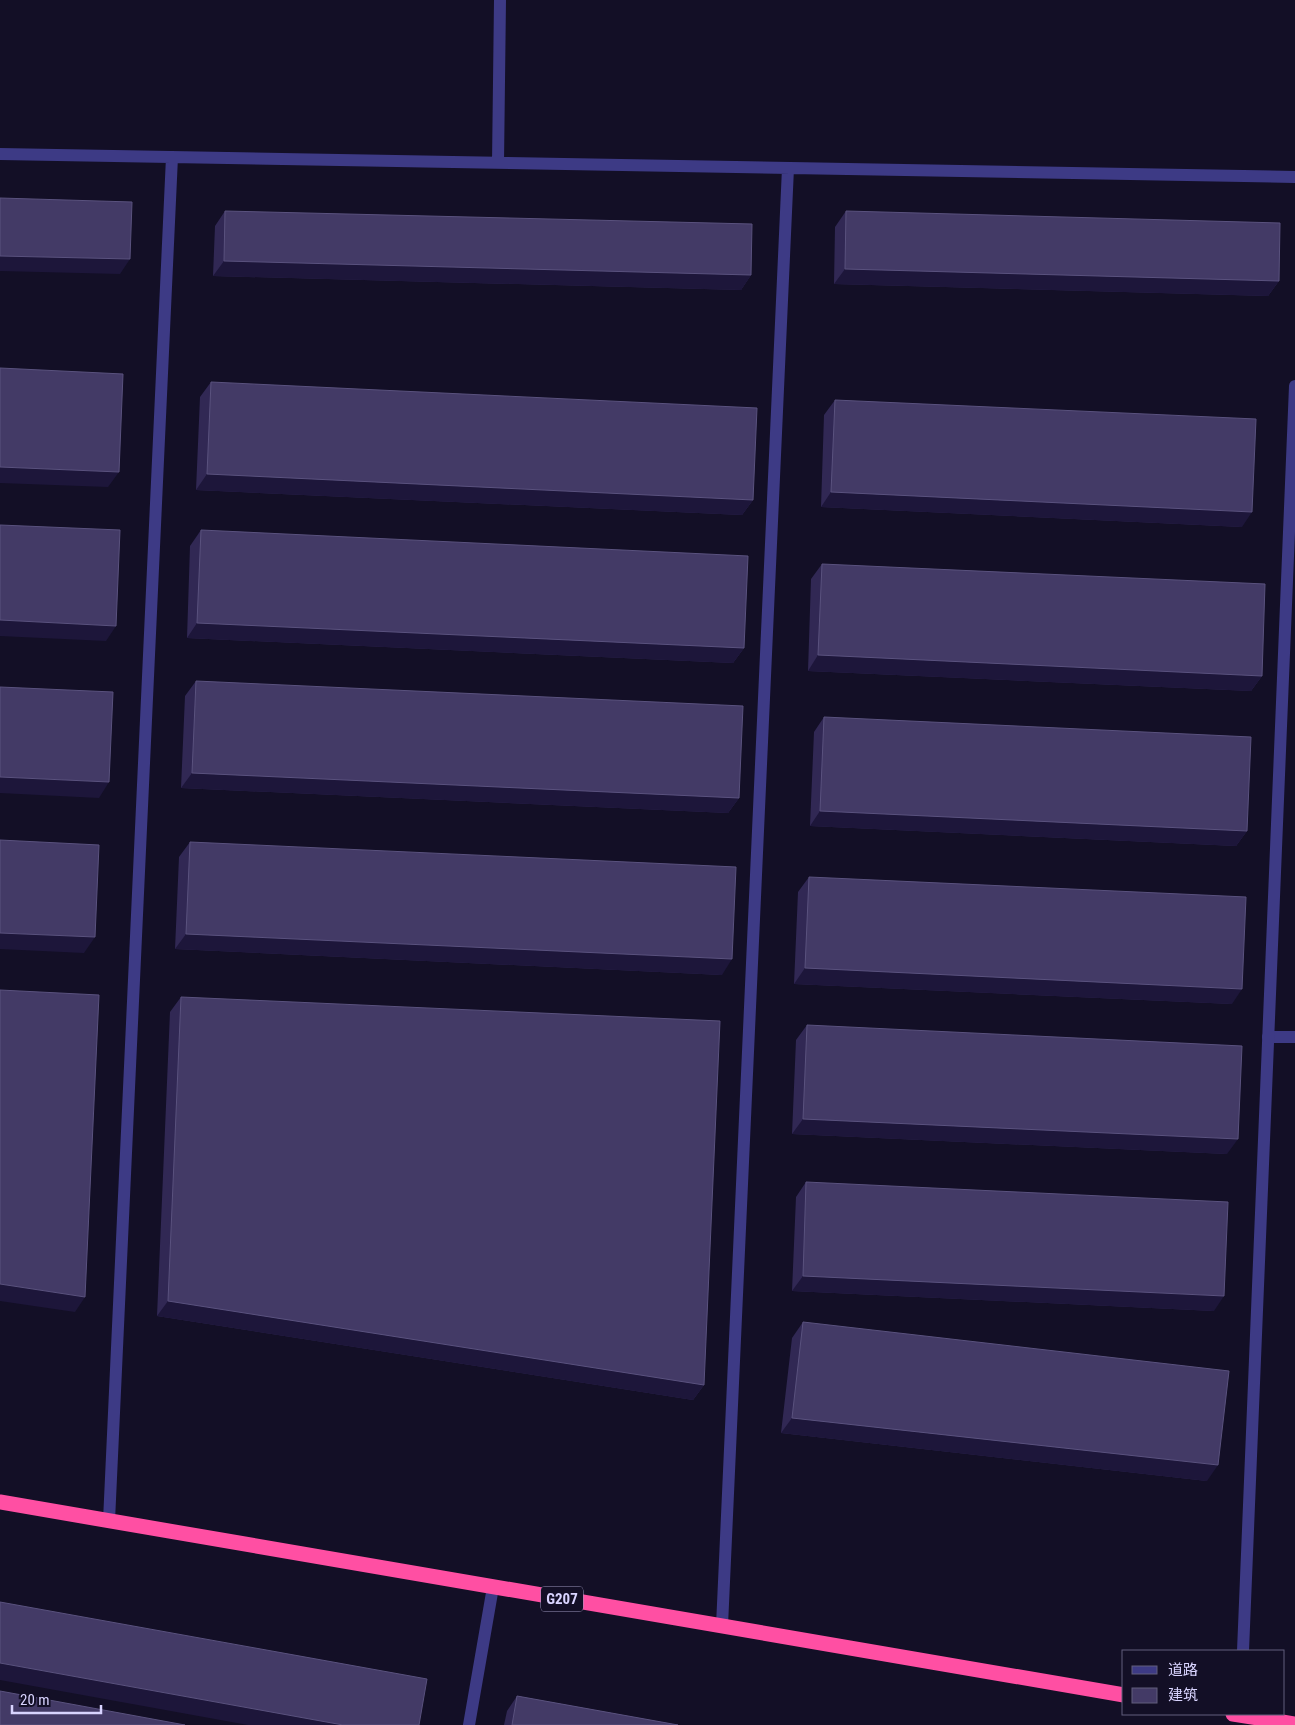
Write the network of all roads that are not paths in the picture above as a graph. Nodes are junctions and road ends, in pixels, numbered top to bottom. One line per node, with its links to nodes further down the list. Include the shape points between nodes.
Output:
1 (500, 0): 4 (street)
2 (0, 154): 3 (street)
3 (172, 157): 4 (street); 11 (street)
4 (498, 163): 5 (street)
5 (788, 168): 6 (street); 13 (street)
6 (1295, 177)
7 (1295, 386): 8 (street)
8 (1268, 1037): 9 (street); 14 (street)
9 (1295, 1037)
10 (0, 1502): 11 (highway, G207)
11 (109, 1521): 12 (highway, G207)
12 (493, 1587): 13 (highway, G207); 18 (street)
13 (722, 1626): 15 (highway, G207)
14 (1243, 1650)
15 (1122, 1695)
16 (1244, 1715): 17 (highway)
17 (1295, 1724)
18 (469, 1725)

